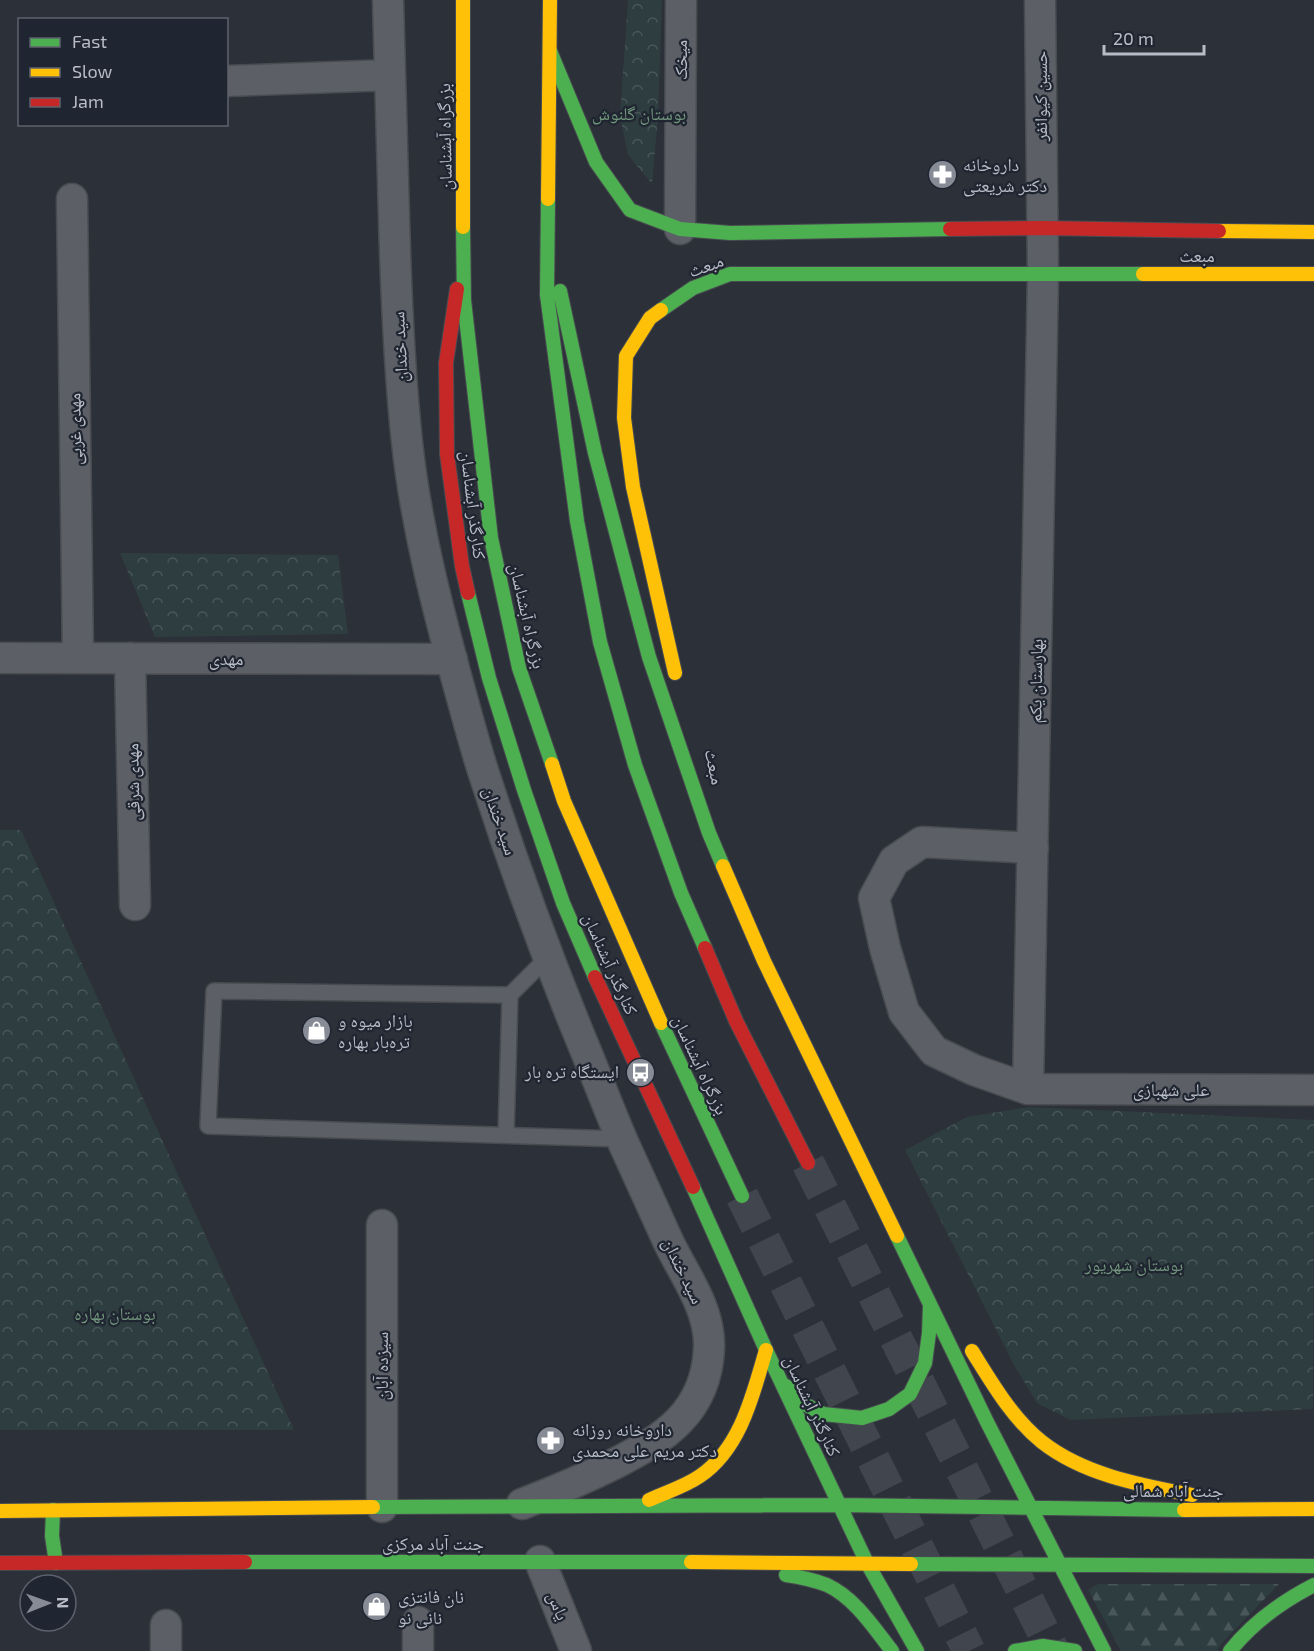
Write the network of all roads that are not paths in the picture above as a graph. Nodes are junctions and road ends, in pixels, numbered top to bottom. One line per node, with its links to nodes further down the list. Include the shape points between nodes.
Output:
1 (388, 0): 8 (street, سید خندان)
2 (463, 0): 10 (main road, بزرگراه آبشناسان)
3 (550, 0): 7 (main road)
4 (681, 0): 13 (street, میخک)
5 (1040, 0): 12 (street, حسین کیوانفر)
6 (449, 22): 10 (main road)
7 (550, 51): 13 (main road, مبعث, via 596,162 630,210); 15 (main road)
8 (390, 75): 9 (street); 22 (street, سید خندان, via 396,272 407,445 431,585)
9 (228, 81)
10 (462, 88): 16 (main road, بزرگراه آبشناسان)
11 (72, 199): 20 (street, مهدی غربی)
12 (1042, 228): 13 (main road, مبعث, via 730,233); 14 (main road, مبعث); 17 (street, حسین کیوانفر)
13 (680, 229)
14 (1314, 232)
15 (547, 235): 25 (main road, via 595,453 649,657); 34 (main road, via 547,295 577,521 600,642 635,765 681,892 736,1021)
16 (464, 243): 35 (main road, بزرگراه آبشناسان, via 464,300 492,538 519,668 564,801 647,994); 41 (main road, کنارگذر آبشناسان, via 446,363 447,454 462,566 489,678 563,903)
17 (1043, 274): 18 (main road, مبعث); 23 (main road, مبعث, via 730,274 693,288 650,318 626,356 624,418 633,487); 26 (street, بهارستان یکم)
18 (1314, 274)
19 (0, 658): 20 (street, مهدی)
20 (78, 658): 21 (street, مهدی)
21 (130, 658): 22 (street, مهدی); 27 (street, مهدی شرقی)
22 (452, 659): 28 (street, سید خندان, via 486,782)
23 (678, 688)
24 (686, 721): 25 (main road, مبعث)
25 (710, 833): 36 (main road, via 764,961)
26 (1033, 848): 30 (street, بهارستان یکم); 30 (street, علی شهبازی, via 922,842 894,861 874,898 904,1012 934,1051)
27 (135, 905)
28 (548, 957): 29 (lane); 33 (street, سید خندان)
29 (510, 995): 32 (lane); 32 (lane, via 214,991 208,1126)
30 (1028, 1089): 31 (street, علی شهبازی)
31 (1314, 1090)
32 (506, 1135): 33 (lane)
33 (622, 1139): 44 (street, سید خندان, via 706,1317 709,1349 703,1384 683,1417 653,1443 569,1486)
34 (808, 1163)
35 (742, 1196)
36 (890, 1222): 38 (main road); 39 (main road)
37 (382, 1225): 46 (street, سیزده آبان)
38 (930, 1303): 42 (main road, via 925,1363 910,1394 889,1409 862,1418 823,1414 801,1402); 47 (main road)
39 (954, 1322)
40 (966, 1342): 48 (main road, via 1012,1410 1042,1442 1079,1465 1135,1484)
41 (765, 1350): 42 (main road, کنارگذر آبشناسان); 45 (main road, via 751,1402 735,1438 712,1466 685,1485)
42 (779, 1378): 43 (main road, کنارگذر آبشناسان)
43 (839, 1505): 45 (main road, جنت آباد مرکزی); 47 (main road, جنت آباد شمالی); 56 (main road, کنارگذر آبشناسان)
44 (517, 1506): 45 (main road, جنت آباد مرکزی); 46 (main road, جنت آباد مرکزی)
45 (634, 1506)
46 (382, 1507): 50 (main road, جنت آباد مرکزی)
47 (1031, 1508): 48 (main road, جنت آباد شمالی); 57 (main road)
48 (1286, 1509): 49 (main road, جنت آباد شمالی)
49 (1314, 1509)
50 (52, 1510): 51 (main road, جنت آباد مرکزی); 55 (main road)
51 (0, 1511)
52 (540, 1561): 53 (main road, جنت آباد مرکزی); 55 (main road, جنت آباد مرکزی); 61 (street, یاس)
53 (640, 1562): 56 (main road, جنت آباد مرکزی); 60 (main road, via 810,1579 837,1591 860,1611)
54 (0, 1563): 55 (main road, جنت آباد مرکزی)
55 (56, 1563)
56 (867, 1563): 57 (main road, جنت آباد مرکزی); 62 (main road, کنارگذر آبشناسان)
57 (1061, 1566): 58 (main road); 65 (main road)
58 (1314, 1566)
59 (1314, 1585): 66 (main road, via 1252,1626)
60 (887, 1647)
61 (576, 1651)
62 (917, 1651)
63 (1015, 1651): 64 (main road, via 1043,1646)
64 (1075, 1651)
65 (1104, 1651)
66 (1230, 1651)

